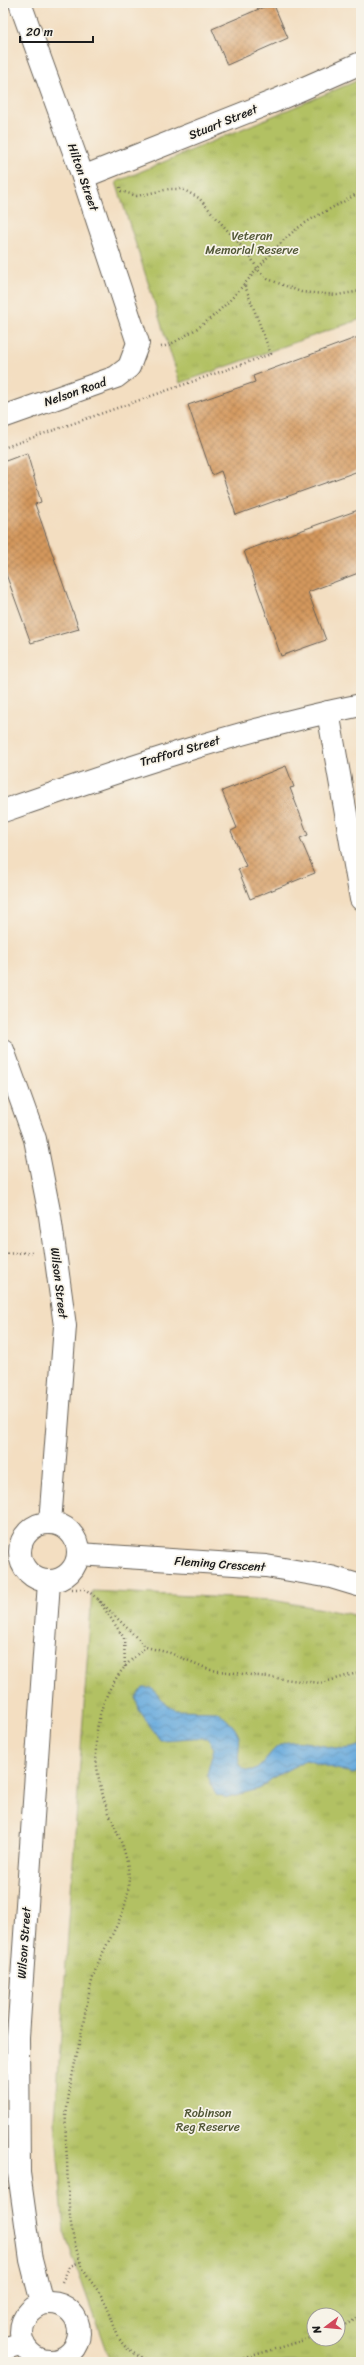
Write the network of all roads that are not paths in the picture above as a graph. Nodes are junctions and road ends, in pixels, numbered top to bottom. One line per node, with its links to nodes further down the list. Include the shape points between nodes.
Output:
1 (20, 3): 3 (street, Hilton Street)
2 (361, 63): 3 (street, Stuart Street)
3 (84, 178): 4 (street, Hilton Street, via 133,324 138,342)
4 (136, 353): 5 (street, Nelson Road, via 129,367 116,377)
5 (3, 417)
6 (361, 705): 7 (street, Trafford Street)
7 (328, 712): 8 (street, Trafford Street, via 251,730 135,764); 9 (street)
8 (3, 811)
9 (361, 899)
10 (3, 1050): 11 (street, Wilson Street, via 35,1139 50,1216 65,1326)
11 (50, 1523): 12 (street, via 42,1524 27,1533); 13 (street, via 59,1525 73,1536)
12 (11, 1548): 14 (street, via 30,1575)
13 (78, 1554): 14 (street, via 72,1570); 15 (street, Fleming Crescent, via 266,1566 331,1577)
14 (58, 1585): 16 (street, Wilson Street, via 18,2037 19,2173 31,2260)
15 (361, 1586)
16 (42, 2303): 17 (street, via 30,2310 24,2318); 18 (street, via 62,2305 74,2315 78,2327 75,2345)
17 (13, 2346): 18 (street, via 42,2360)
18 (61, 2360)

